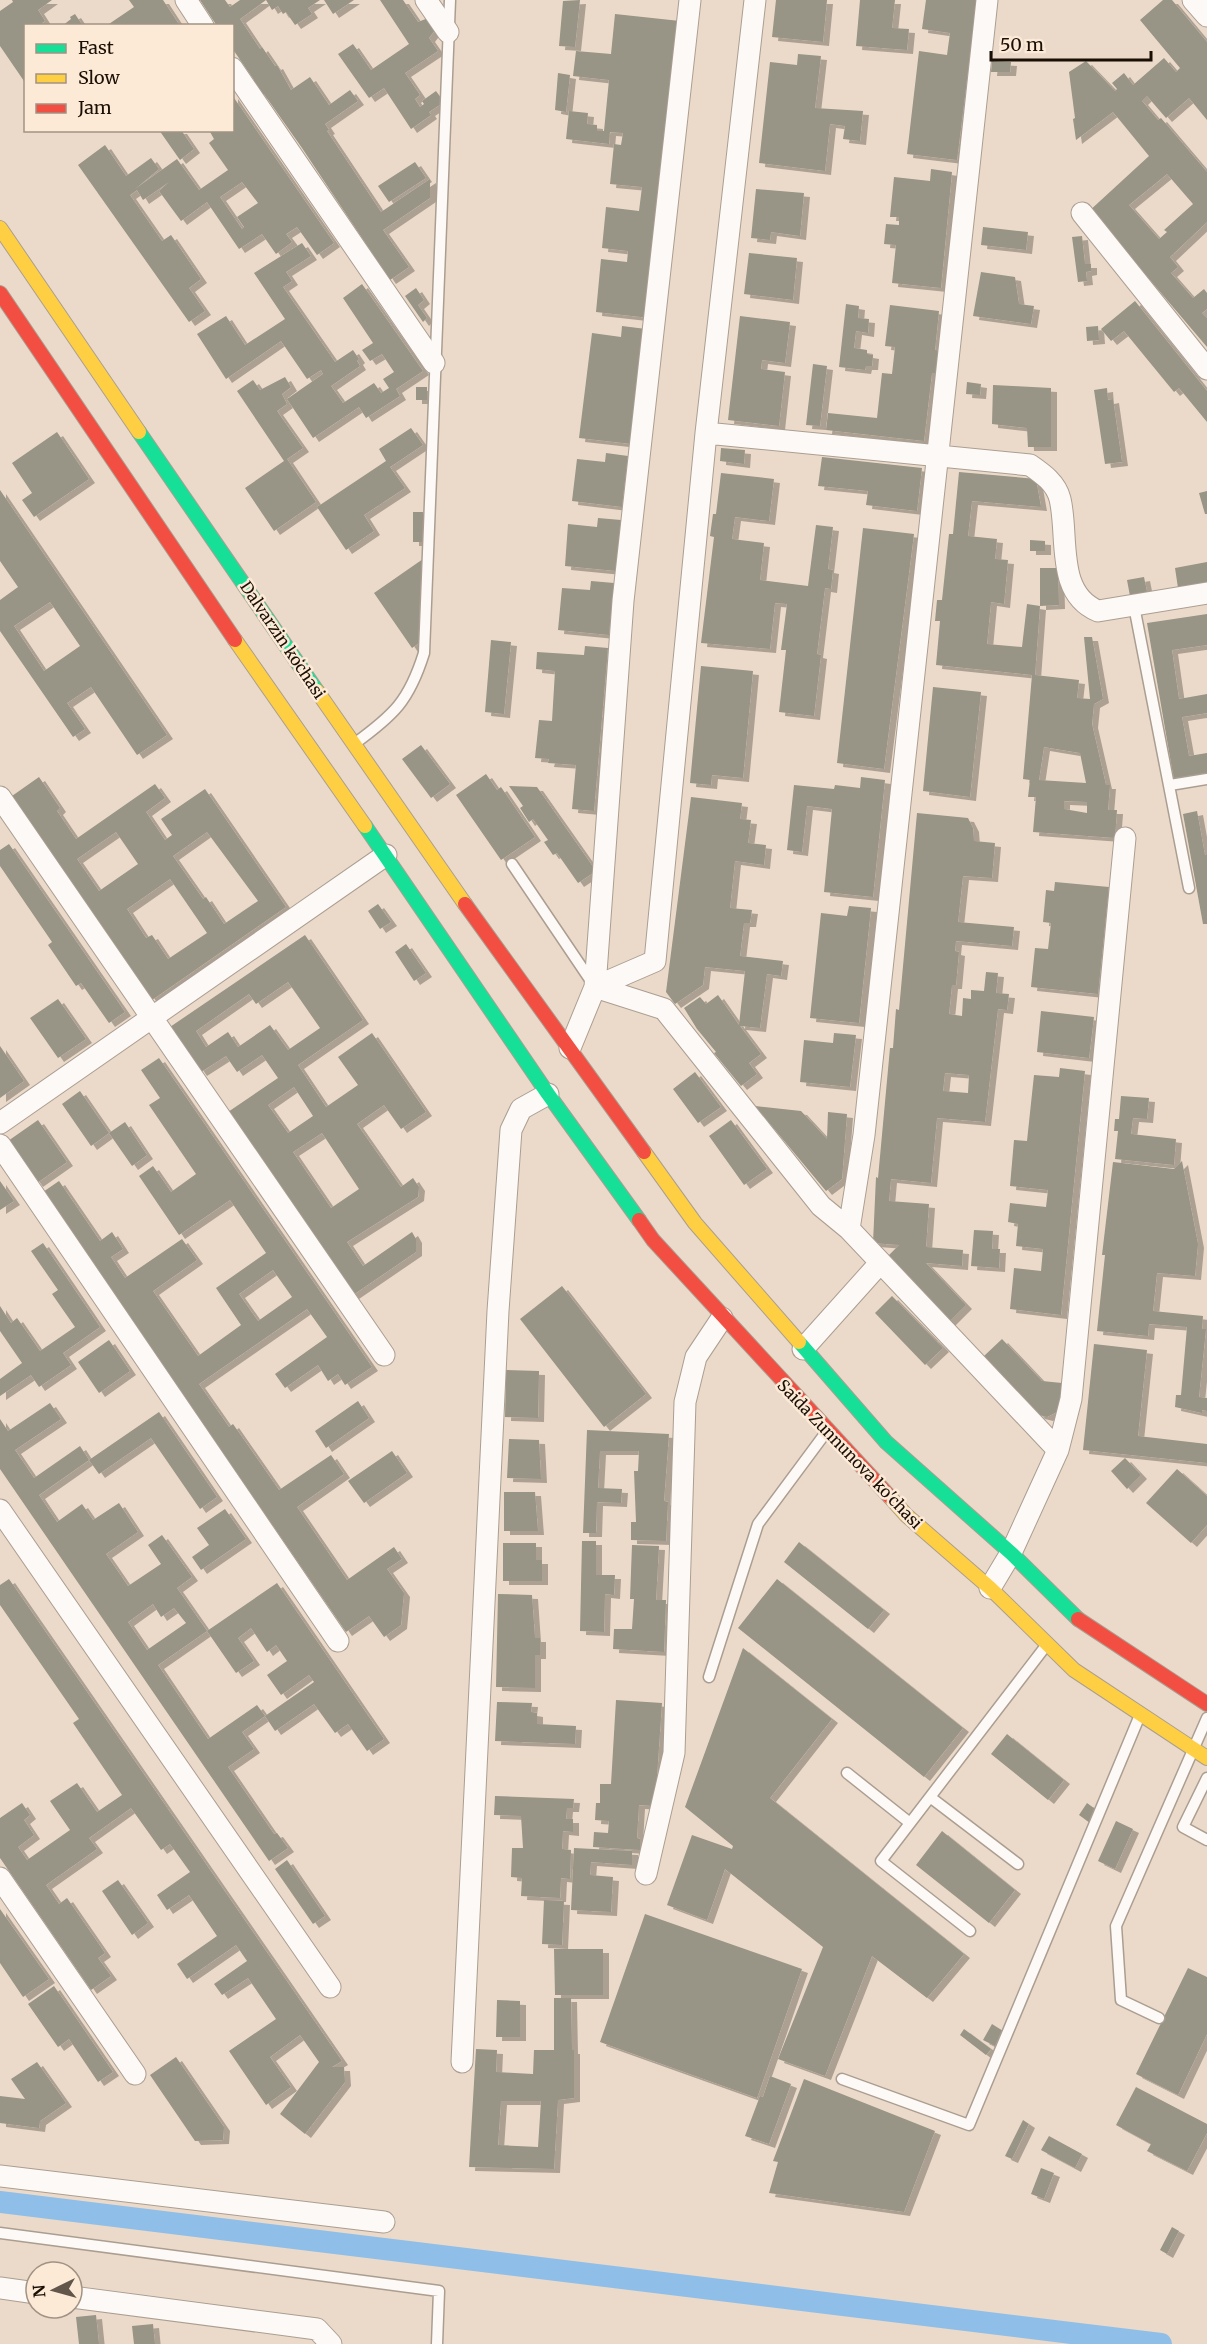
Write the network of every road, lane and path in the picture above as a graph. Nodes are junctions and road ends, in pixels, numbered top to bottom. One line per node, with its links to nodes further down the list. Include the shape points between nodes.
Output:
1 (186, 0): 9 (street)
2 (426, 0): 10 (street)
3 (450, 0): 10 (lane)
4 (690, 0): 29 (street, via 623,601)
5 (755, 0): 17 (street)
6 (987, 0): 18 (street)
7 (1193, 0): 8 (street)
8 (1207, 16)
9 (202, 24)
10 (448, 32): 15 (lane)
11 (234, 71): 15 (street)
12 (1082, 213): 16 (street)
13 (0, 228): 21 (main road, Dalvarzin koʻchasi)
14 (0, 293): 26 (main road, via 208,602)
15 (434, 363): 21 (lane, via 424,653 414,683 398,708)
16 (1207, 369)
17 (706, 433): 18 (street); 29 (street, via 655,961)
18 (936, 456): 20 (street, via 1030,465 1048,478 1060,498 1072,589 1084,605 1098,611); 35 (street, via 864,1135)
19 (1207, 593): 20 (street)
20 (1134, 606): 23 (lane)
21 (354, 744): 31 (main road, Dalvarzin koʻchasi)
22 (1207, 779): 23 (lane)
23 (1170, 785): 28 (lane)
24 (0, 797): 30 (street)
25 (1125, 838): 41 (street, via 1071,1399)
26 (386, 855): 30 (street); 32 (main road)
27 (512, 864): 29 (lane)
28 (1189, 888)
29 (595, 987): 31 (street); 35 (street, via 664,1009 821,1206)
30 (153, 1017): 33 (street); 39 (street)
31 (570, 1048): 38 (main road, via 691,1227)
32 (548, 1094): 37 (main road, Saida Zunnunova ko'chasi); 64 (street, via 521,1109 511,1130 498,1311)
33 (0, 1123)
34 (0, 1145): 45 (street)
35 (849, 1229): 36 (street)
36 (880, 1263): 38 (street); 41 (street)
37 (722, 1318): 40 (main road, Saida Zunnunova ko'chasi); 59 (street, via 696,1357 686,1402 674,1753)
38 (802, 1349): 43 (main road, via 886,1442)
39 (384, 1355)
40 (827, 1431): 44 (main road, Saida Zunnunova ko'chasi, via 906,1515); 47 (lane, via 758,1524)
41 (1058, 1450): 43 (street)
42 (0, 1510): 62 (street)
43 (1011, 1553): 44 (street); 48 (main road, via 1095,1637)
44 (990, 1588): 46 (main road, Saida Zunnunova ko'chasi)
45 (338, 1641)
46 (1047, 1644): 49 (main road, Saida Zunnunova ko'chasi); 55 (lane)
47 (709, 1677)
48 (1207, 1704)
49 (1140, 1715): 51 (main road, Saida Zunnunova ko'chasi); 66 (lane, via 969,2125)
50 (1207, 1718): 51 (lane)
51 (1192, 1750): 52 (main road, Saida Zunnunova ko'chasi); 63 (lane, via 1116,1926 1121,2000)
52 (1207, 1758)
53 (847, 1773): 56 (lane)
54 (1207, 1778): 57 (lane, via 1183,1827)
55 (930, 1797): 56 (lane); 58 (lane)
56 (910, 1823): 61 (lane, via 881,1861)
57 (1207, 1840)
58 (1018, 1864)
59 (646, 1874)
60 (0, 1878): 65 (street)
61 (970, 1931)
62 (330, 1987)
63 (1159, 2018)
64 (462, 2062)
65 (135, 2074)
66 (842, 2079)
67 (0, 2176): 68 (street)
68 (384, 2222)
69 (0, 2233): 74 (lane, via 439,2291)
70 (0, 2288): 71 (street)
71 (24, 2291)
72 (84, 2299): 73 (street, via 317,2328)
73 (331, 2344)
74 (437, 2344)

